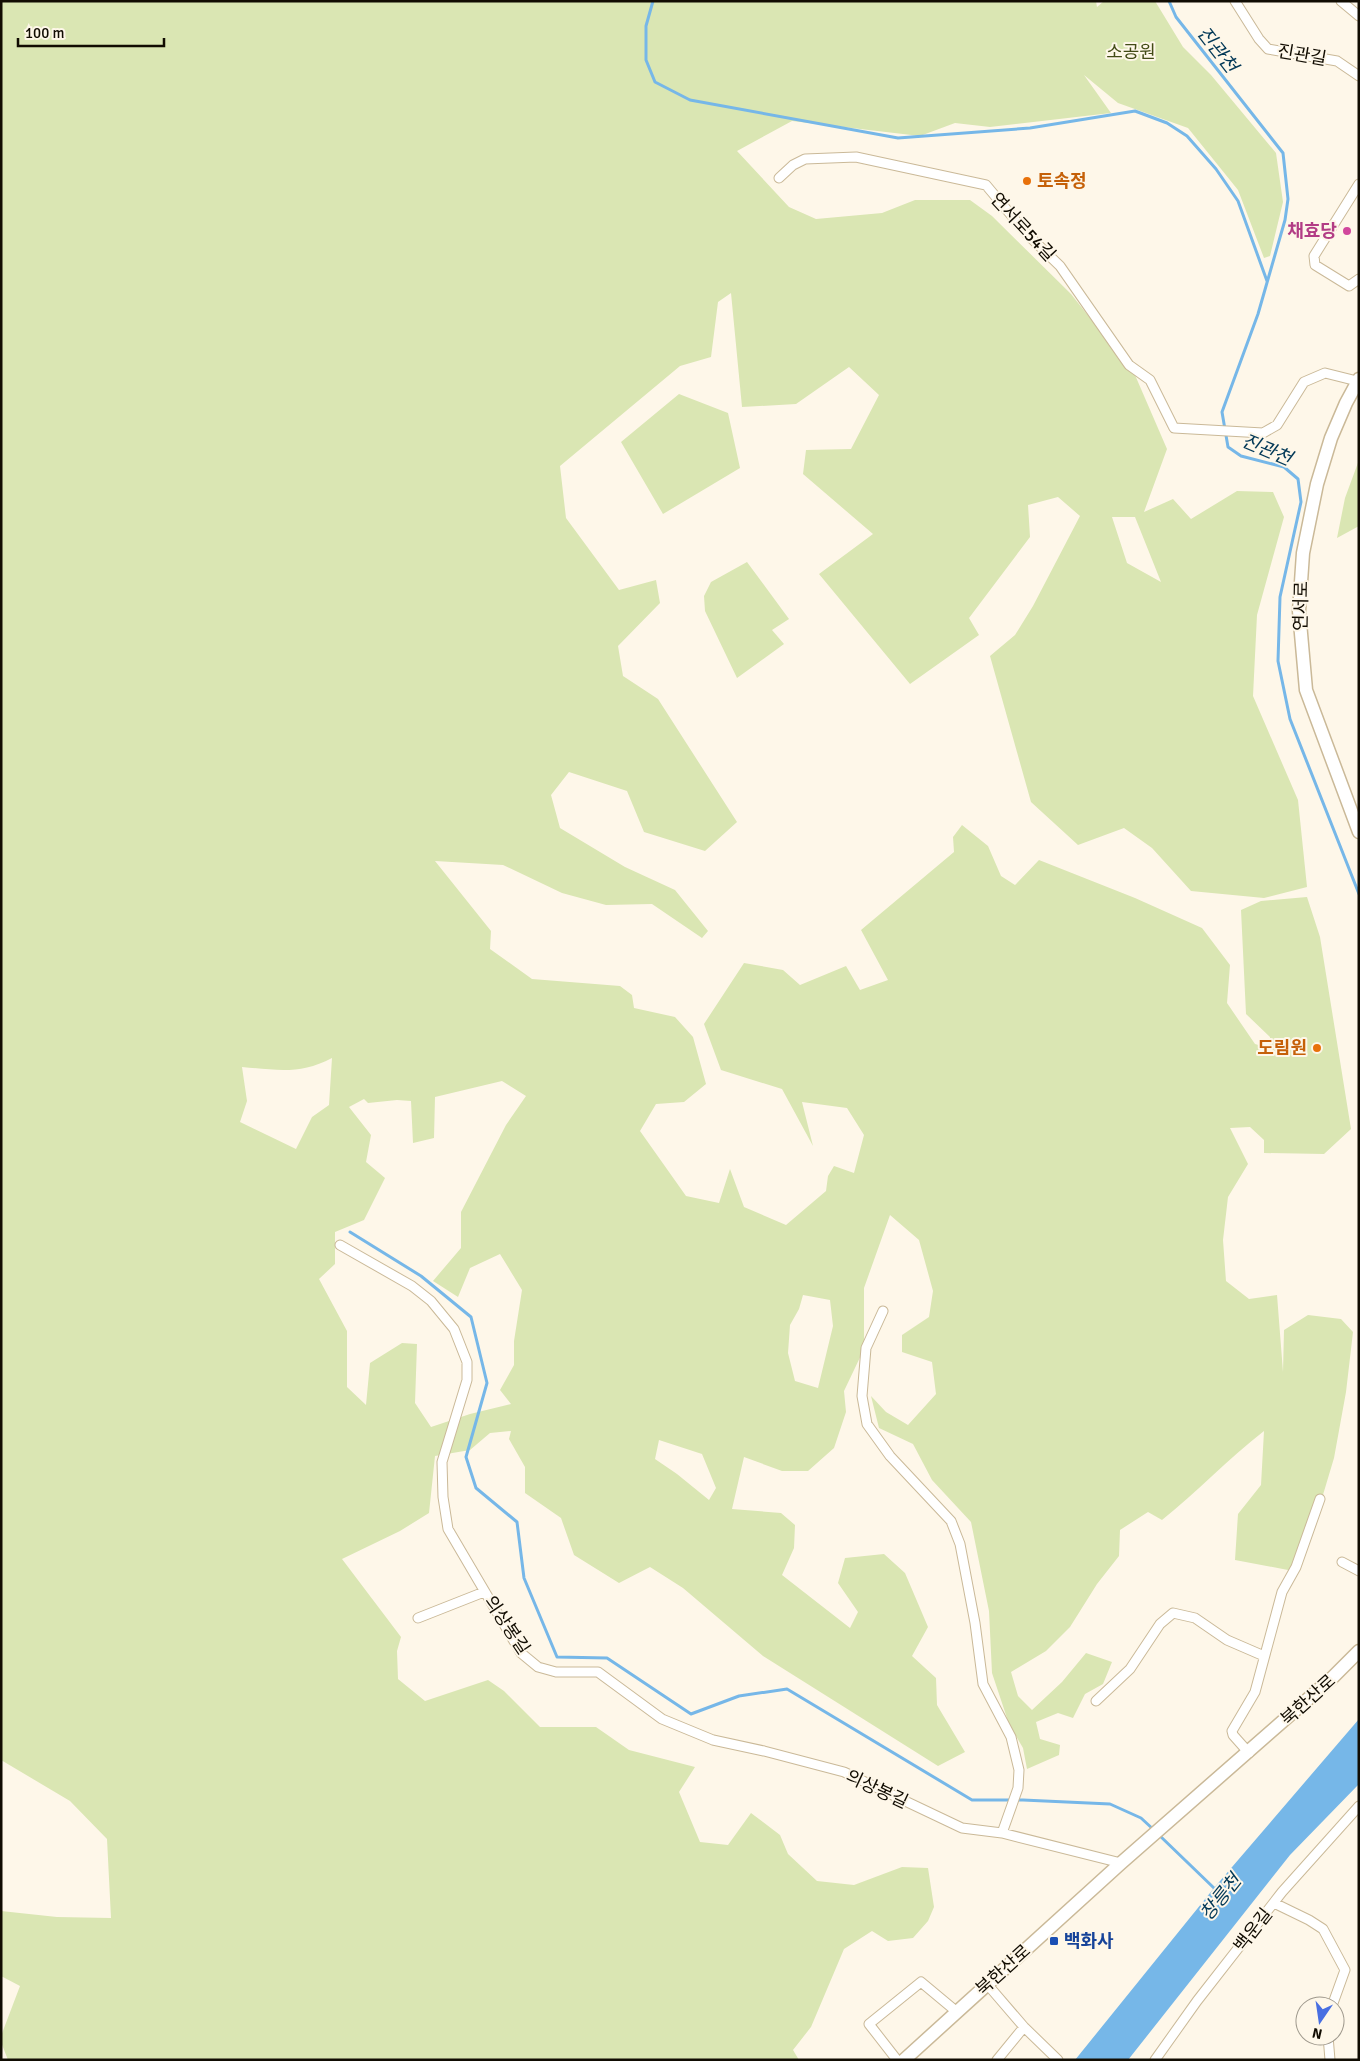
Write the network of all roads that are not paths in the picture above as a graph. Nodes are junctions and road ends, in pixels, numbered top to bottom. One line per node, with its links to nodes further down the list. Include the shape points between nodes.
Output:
1 (1235, 1): 4 (street, 진관길, via 1268,49 1337,61)
2 (1341, 1): 3 (street)
3 (1359, 16)
4 (1359, 76)
5 (779, 178): 8 (street, 연서로54길, via 793,165 805,160 856,157 986,185 1027,234 1060,266 1129,365 1150,380 1174,428 1263,433 1277,425 1304,382 1325,372)
6 (1359, 184): 7 (street, via 1314,256 1315,265 1349,286)
7 (1359, 279)
8 (1358, 380): 9 (main road, 연서로, via 1331,438 1317,484 1304,553 1299,611 1306,690)
9 (1359, 832)
10 (340, 1245): 15 (street, 의상봉길, via 412,1286 432,1301 454,1329 467,1362 468,1380 442,1462 443,1497 448,1528)
11 (883, 1311): 22 (street, via 866,1348 862,1396 867,1424 890,1456 951,1522 960,1544 984,1684 1011,1737 1019,1770 1018,1788)
12 (1320, 1499): 18 (street, via 1296,1567 1282,1592)
13 (1342, 1562): 14 (street)
14 (1359, 1571)
15 (484, 1592): 16 (street); 22 (street, 의상봉길, via 521,1653 538,1667 556,1672 598,1672 662,1719 712,1740 764,1750 844,1772 962,1828)
16 (418, 1618)
17 (1359, 1652): 20 (main road, 북한산로)
18 (1264, 1656): 19 (street, via 1228,1640 1194,1618 1173,1613 1160,1624 1130,1669); 20 (street, via 1255,1692 1232,1731)
19 (1096, 1701)
20 (1249, 1753): 23 (main road, 북한산로)
21 (1359, 1806): 24 (street, 백운길)
22 (1002, 1833): 23 (street, 의상봉길)
23 (1121, 1863): 25 (main road, 북한산로)
24 (1274, 1903): 26 (street, via 1323,1929 1345,1970); 34 (street, 백운길)
25 (987, 1984): 27 (main road, 북한산로); 28 (street)
26 (1336, 1996)
27 (957, 2012): 30 (street, via 921,1982 869,2024); 31 (main road, 북한산로)
28 (1024, 2027): 32 (street); 33 (street)
29 (1329, 2046): 35 (street)
30 (897, 2060)
31 (904, 2060)
32 (998, 2060)
33 (1058, 2060)
34 (1155, 2060)
35 (1330, 2060)

